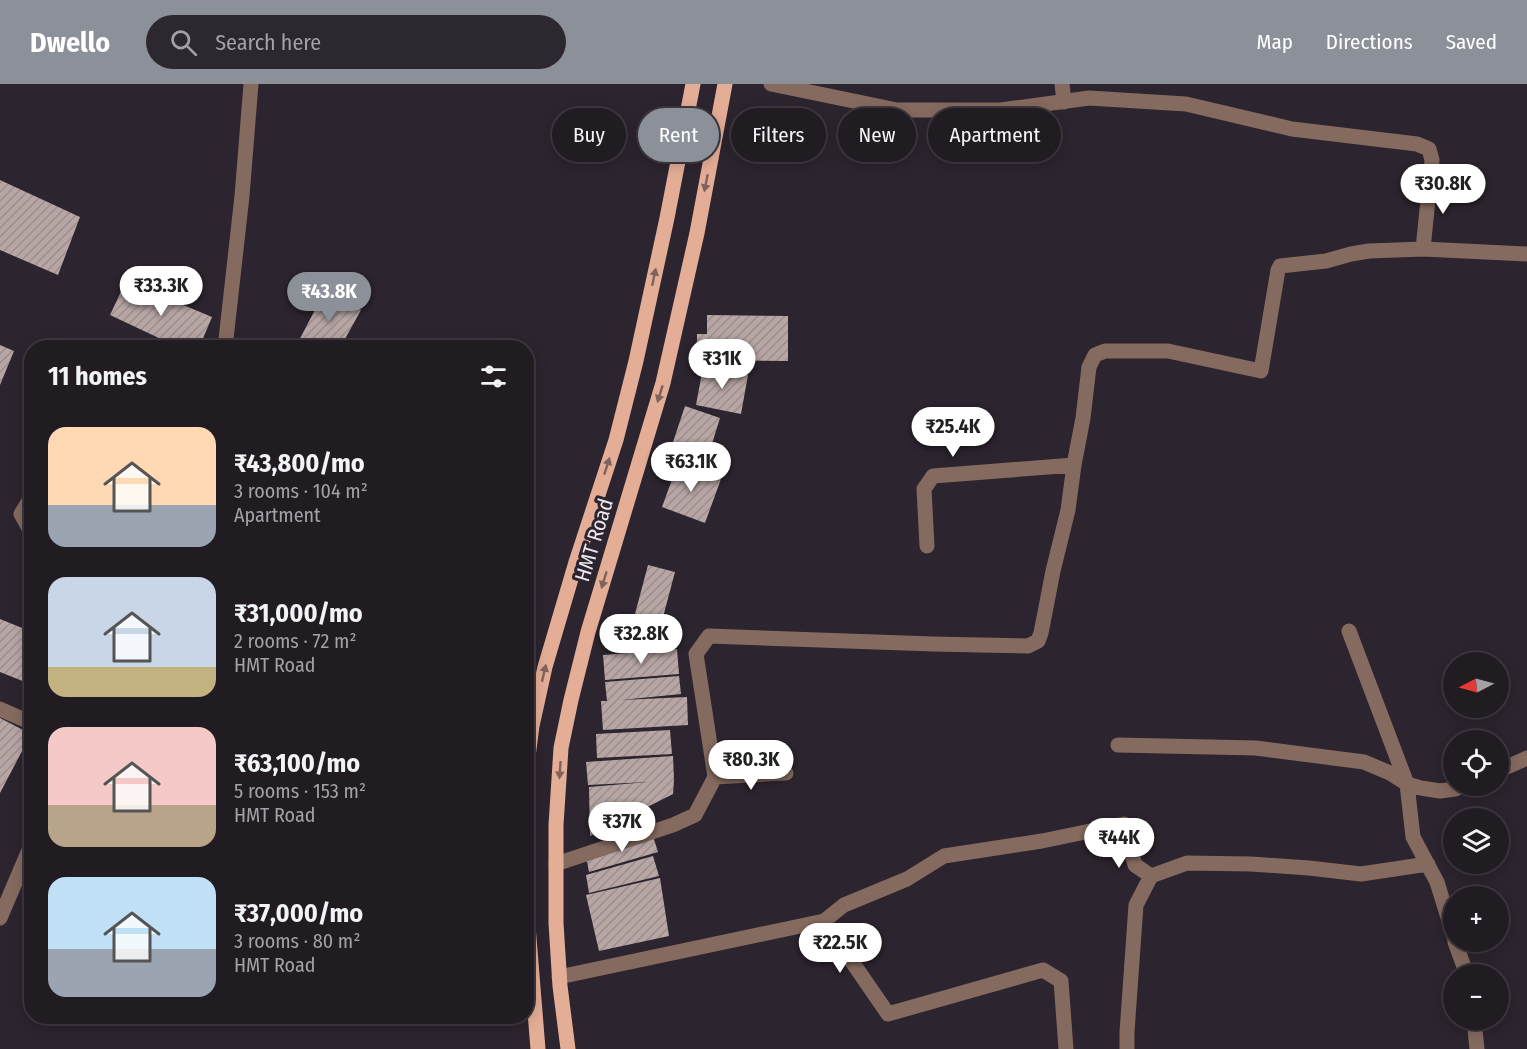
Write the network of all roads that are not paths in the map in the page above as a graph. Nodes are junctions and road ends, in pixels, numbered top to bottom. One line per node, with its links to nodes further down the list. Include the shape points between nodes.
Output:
1 (251, 84): 9 (street)
2 (693, 84): 14 (main road, HMT Road, one-way to 2, via 545,667 616,440 636,361)
3 (725, 84): 24 (main road, HMT Road, one-way to 24, via 663,383 571,700 561,748)
4 (771, 84): 6 (street, via 897,110 1001,110)
5 (1062, 84): 6 (street)
6 (1064, 102): 7 (street, via 1089,98 1186,104 1292,129 1417,144 1429,149 1432,160)
7 (1423, 249): 8 (street); 10 (street, via 1370,251 1280,266 1261,371 1164,351 1105,351 1095,355 1089,367)
8 (1527, 254)
9 (226, 340)
10 (1074, 465): 11 (street, via 933,476 924,489); 20 (street, via 1041,633 1038,641 1028,646 709,636 696,654)
11 (927, 546)
12 (1349, 631): 21 (street)
13 (0, 709): 15 (street)
14 (534, 717)
15 (24, 720)
16 (1118, 745): 21 (street, via 1256,748 1364,762)
17 (1527, 758): 18 (street)
18 (1509, 766)
19 (786, 773): 20 (street)
20 (715, 777): 24 (street, via 695,815)
21 (1407, 784): 22 (street); 25 (street, via 1413,837)
22 (1443, 791)
23 (24, 862): 28 (street)
24 (556, 864): 30 (main road, HMT Road)
25 (1428, 864): 26 (street, via 1361,874 1187,863); 27 (street)
26 (1151, 876): 29 (street, via 1136,865 1124,824 944,856 907,879 844,905); 36 (street, via 1136,904)
27 (1443, 901)
28 (0, 918)
29 (824, 921): 30 (street); 35 (street, via 888,1014 1043,970 1061,981)
30 (559, 976): 34 (main road, HMT Road)
31 (534, 994): 33 (main road)
32 (1475, 1030): 37 (street)
33 (538, 1049)
34 (568, 1049)
35 (1066, 1049)
36 (1127, 1049)
37 (1478, 1049)

